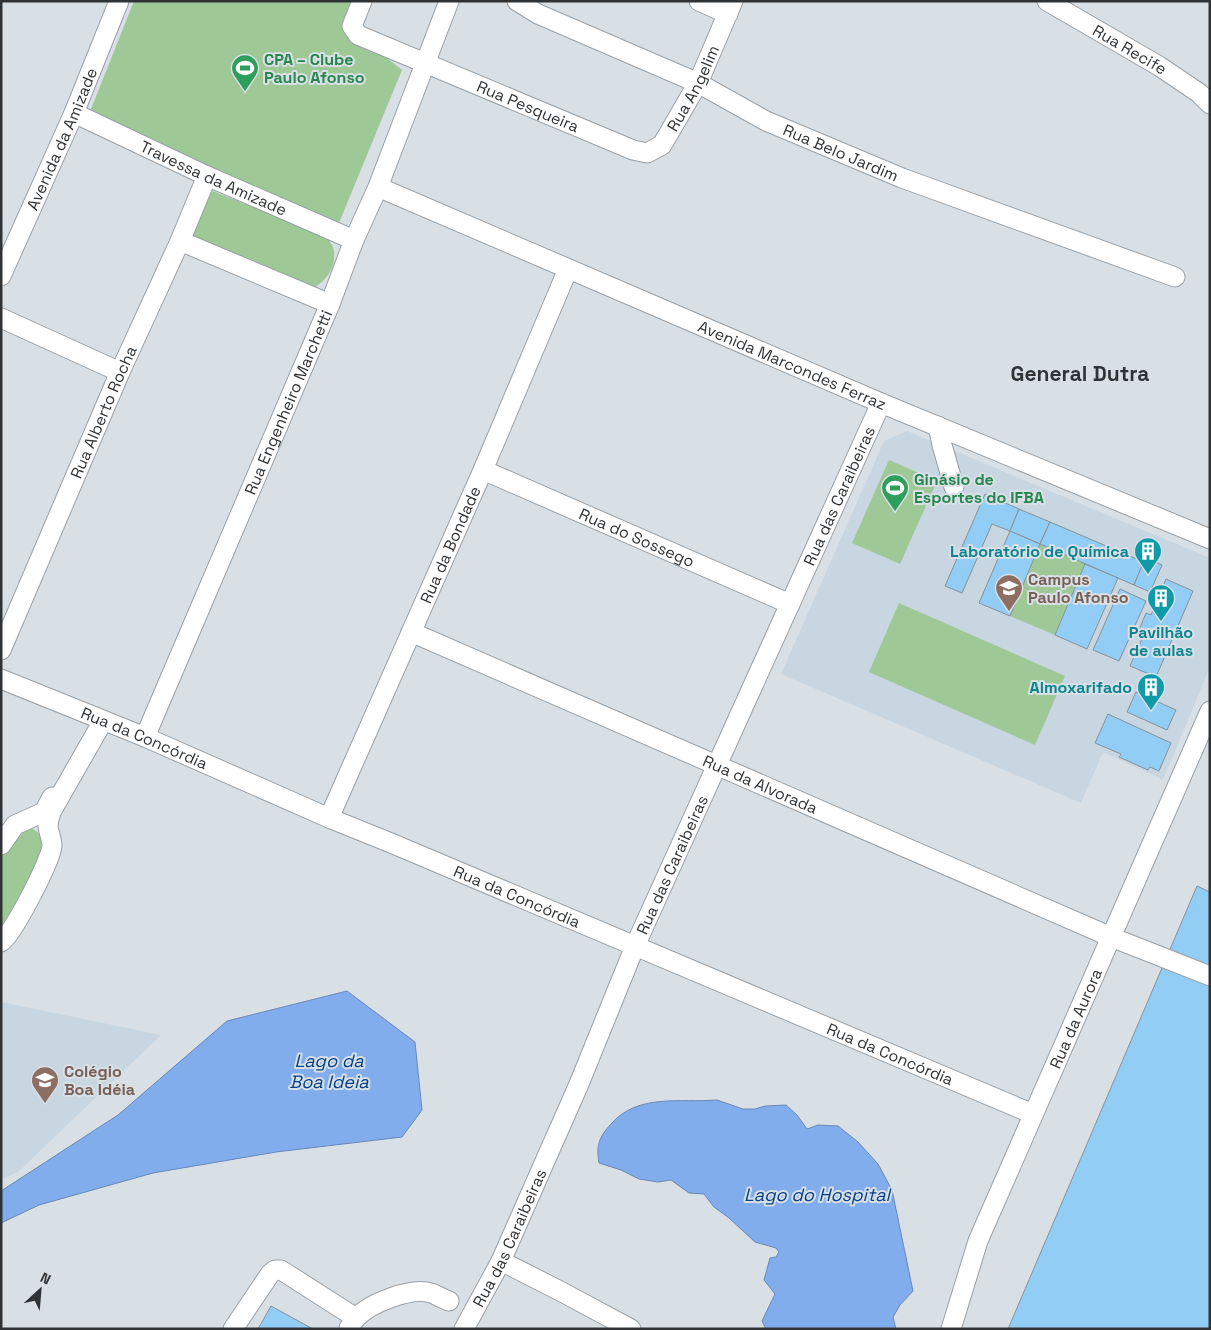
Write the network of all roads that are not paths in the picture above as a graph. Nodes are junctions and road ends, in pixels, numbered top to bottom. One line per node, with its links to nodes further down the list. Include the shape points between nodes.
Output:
1 (119, 1): 11 (street, Avenida da Amizade)
2 (362, 1): 8 (street, Rua Pesqueira, via 352,26 358,35)
3 (449, 1): 8 (street, Rua Engenheiro Marchetti)
4 (517, 1): 9 (street, Rua Belo Jardim, via 538,14)
5 (699, 1): 7 (street)
6 (1047, 1): 10 (street, Rua Recife, via 1159,66)
7 (730, 8): 9 (street, Rua Angelim)
8 (424, 64): 12 (street, Rua Pesqueira); 14 (street, Rua Engenheiro Marchetti)
9 (698, 83): 12 (street, Rua Angelim, via 662,145 647,153); 19 (street, Rua Belo Jardim, via 766,121 902,178)
10 (1210, 104)
11 (74, 113): 13 (street, Travessa da Amizade); 18 (street, Avenida da Amizade)
12 (633, 150)
13 (207, 176): 15 (street, Travessa da Amizade); 16 (street, Rua Alberto Rocha)
14 (378, 188): 15 (street, Rua Engenheiro Marchetti); 17 (street, Avenida Marcondes Ferraz)
15 (354, 240): 20 (street, Rua Engenheiro Marchetti)
16 (180, 241): 20 (street); 22 (street, Rua Alberto Rocha)
17 (568, 269): 23 (street, Avenida Marcondes Ferraz); 25 (street, Rua da Bondade)
18 (1, 276)
19 (1175, 277)
20 (330, 304): 34 (street, Rua Engenheiro Marchetti)
21 (1, 318): 22 (street)
22 (120, 372): 30 (street, Rua Alberto Rocha)
23 (881, 403): 24 (street, Avenida Marcondes Ferraz); 28 (street, Rua das Caraibeiras)
24 (938, 426): 26 (street, via 937,460); 27 (street, Avenida Marcondes Ferraz)
25 (483, 470): 28 (street, Rua do Sossego); 29 (street, Rua da Bondade)
26 (954, 487)
27 (1210, 539)
28 (790, 604): 35 (street, Rua das Caraibeiras)
29 (411, 632): 35 (street, Rua da Alvorada); 36 (street, Rua da Bondade)
30 (1, 650)
31 (1, 679): 33 (street, Rua da Concórdia)
32 (1210, 710): 38 (street, Rua da Aurora)
33 (96, 718): 34 (street, Rua da Concórdia); 37 (street, via 44,812 15,825); 39 (street, via 51,812 48,825 52,845 48,859 14,927)
34 (145, 737): 36 (street, Rua da Concórdia)
35 (718, 765): 38 (street, Rua da Alvorada); 40 (street, Rua das Caraibeiras)
36 (329, 818): 40 (street, Rua da Concórdia)
37 (1, 845)
38 (1111, 937): 41 (street, Rua da Alvorada); 42 (street, Rua da Aurora)
39 (1, 942)
40 (635, 946): 42 (street, Rua da Concórdia); 43 (street, Rua das Caraibeiras)
41 (1210, 976)
42 (1033, 1114): 49 (street, Rua da Aurora, via 978,1241)
43 (501, 1261): 47 (street, Rua das Caraibeiras); 48 (street)
44 (449, 1301): 45 (street, via 430,1293 413,1292 388,1298 369,1308)
45 (352, 1323): 46 (street, via 281,1270 275,1270)
46 (233, 1329)
47 (464, 1329)
48 (631, 1329)
49 (951, 1329)

